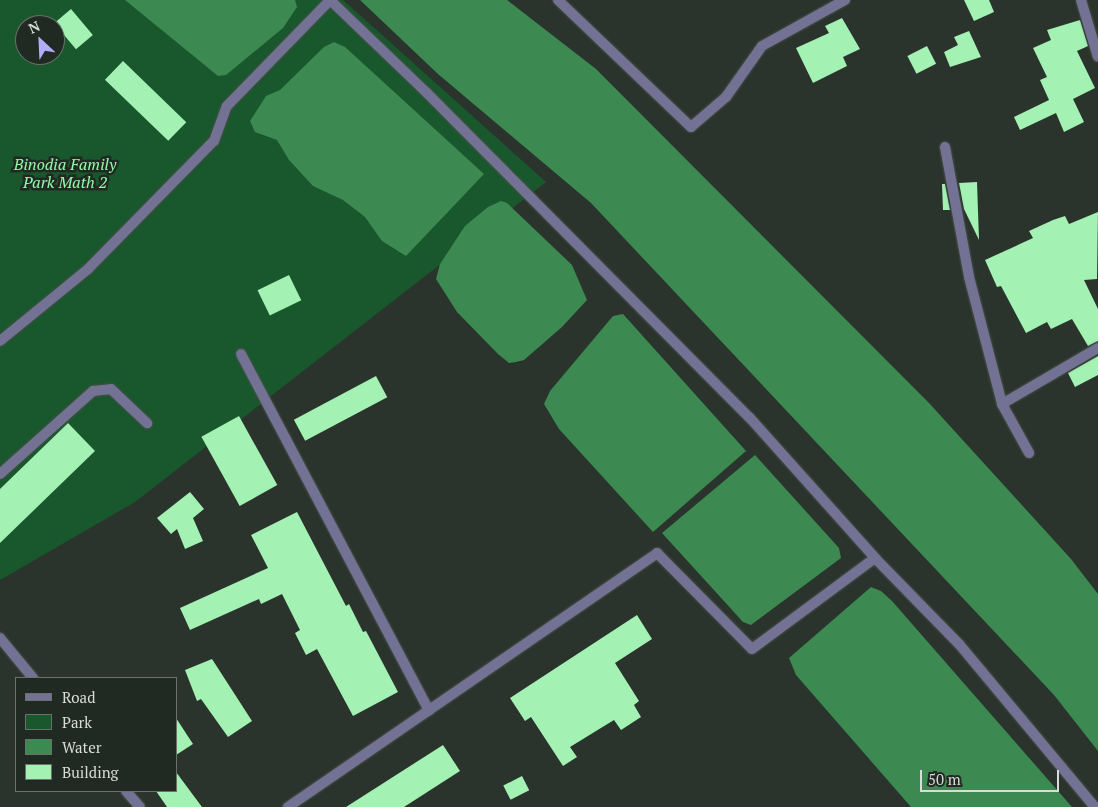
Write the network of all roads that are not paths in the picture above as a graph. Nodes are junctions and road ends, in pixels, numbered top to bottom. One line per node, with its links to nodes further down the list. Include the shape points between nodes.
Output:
1 (558, 0): 2 (street, via 691,127 726,96 762,46)
2 (845, 0)
3 (1081, 0): 4 (street)
4 (1098, 57)
5 (946, 147): 9 (street, via 968,277)
6 (0, 341): 13 (street, via 88,269 214,141 227,106 330,0 428,93 750,418)
7 (1098, 348): 9 (street)
8 (241, 354): 16 (street)
9 (1002, 404): 11 (street)
10 (147, 423): 12 (street, via 111,390 92,391)
11 (1028, 453)
12 (0, 474)
13 (876, 558): 16 (street, via 752,650 657,553); 20 (street, via 959,644)
14 (0, 638): 15 (street)
15 (32, 677)
16 (428, 710): 19 (street)
17 (127, 792): 18 (street)
18 (140, 807)
19 (288, 807)
20 (1095, 807)

